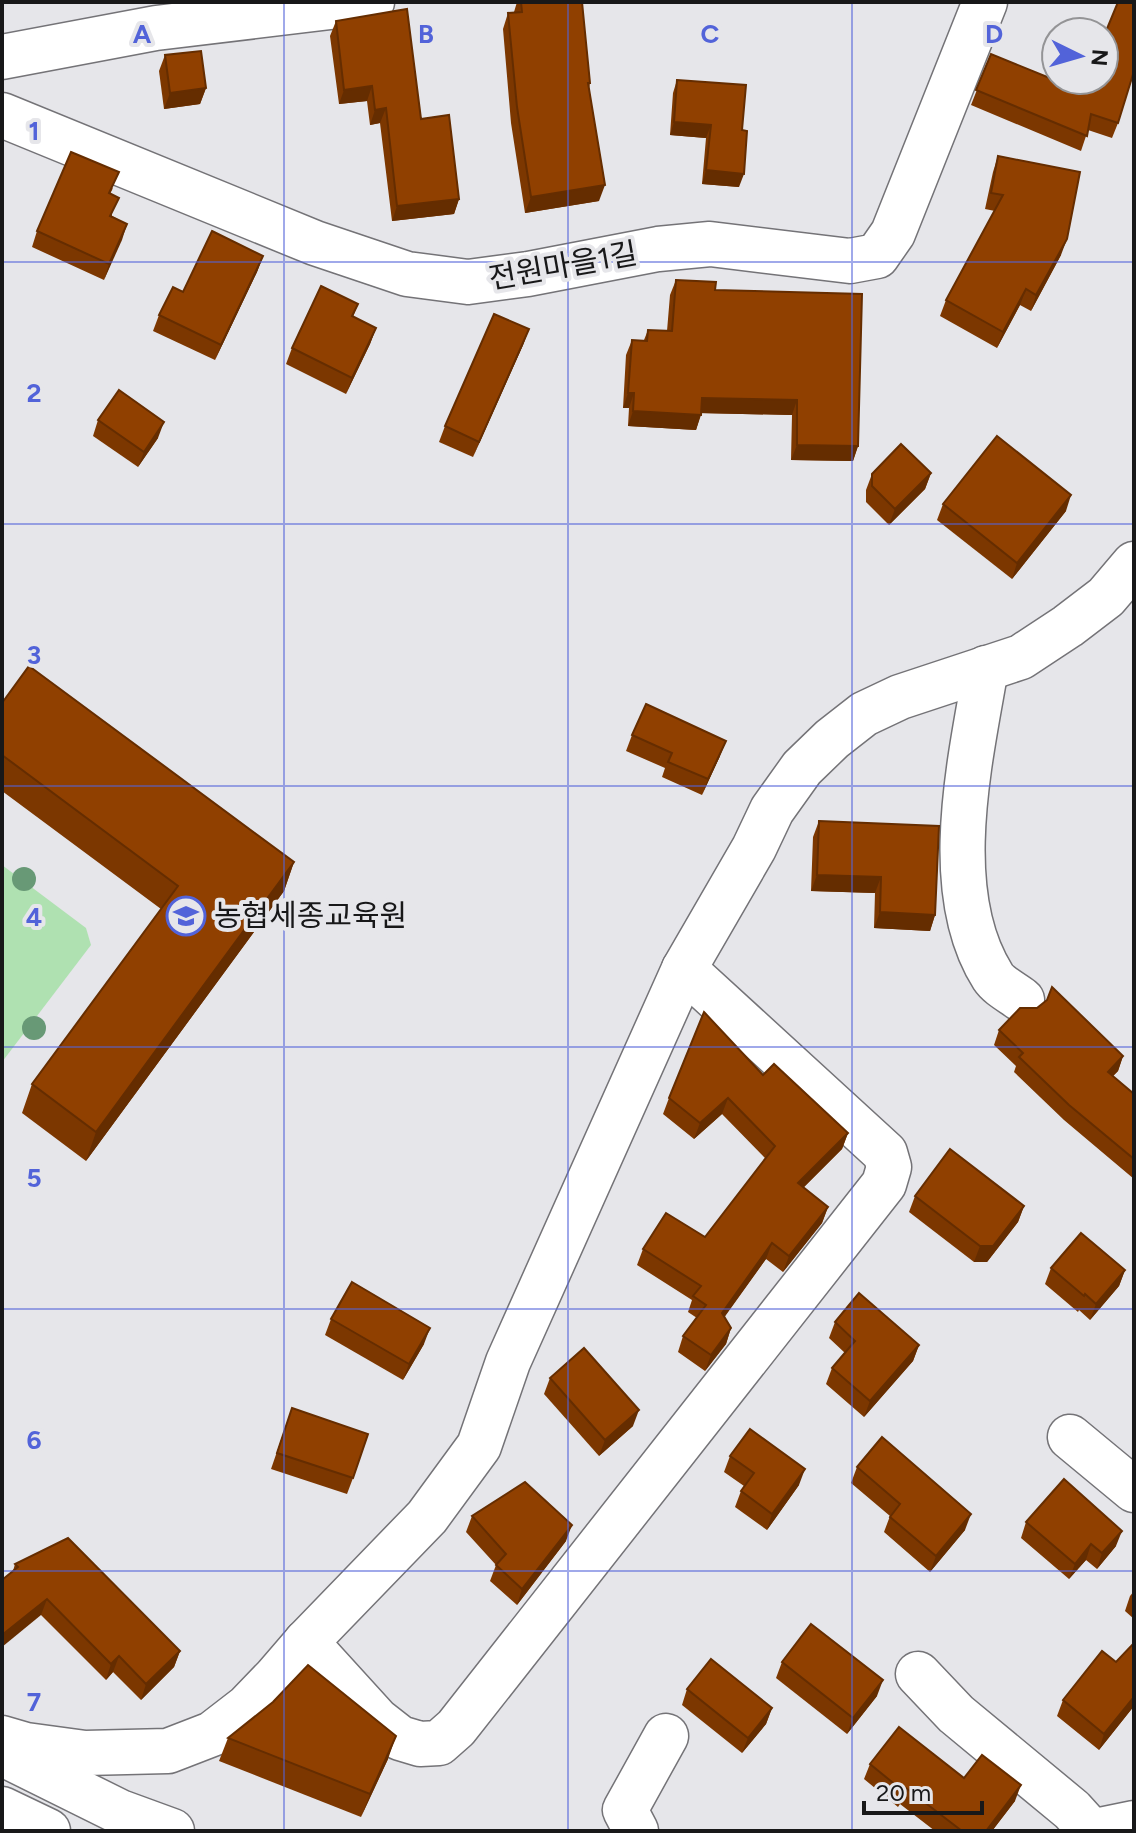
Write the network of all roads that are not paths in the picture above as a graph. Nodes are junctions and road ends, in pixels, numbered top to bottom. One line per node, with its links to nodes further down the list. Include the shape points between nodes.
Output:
1 (372, 2): 3 (street, via 156,28)
2 (985, 2): 4 (street, 전원마을1길, via 893,233 877,256 850,261 710,244 468,282 407,274 315,243)
3 (2, 57)
4 (2, 115)
5 (1134, 564): 6 (street, via 1106,597 1068,626 1021,657)
6 (986, 668): 7 (street, via 864,714 802,768 772,810); 8 (street, via 962,845 967,916 994,979)
7 (684, 969): 11 (street, via 508,1362 479,1446 427,1517); 11 (street, via 885,1153 889,1167 884,1184 439,1743 400,1738)
8 (1022, 1000)
9 (1070, 1437): 10 (street)
10 (1134, 1490)
11 (306, 1642): 14 (street, via 247,1707 212,1734 168,1751 85,1753)
12 (918, 1674): 21 (street, via 956,1714)
13 (666, 1736): 20 (street, via 625,1810)
14 (2, 1738)
15 (2, 1753): 19 (street, via 120,1812)
16 (2, 1809): 18 (street)
17 (1134, 1823): 21 (street)
18 (48, 1831)
19 (172, 1831)
20 (636, 1831)
21 (1093, 1831)

